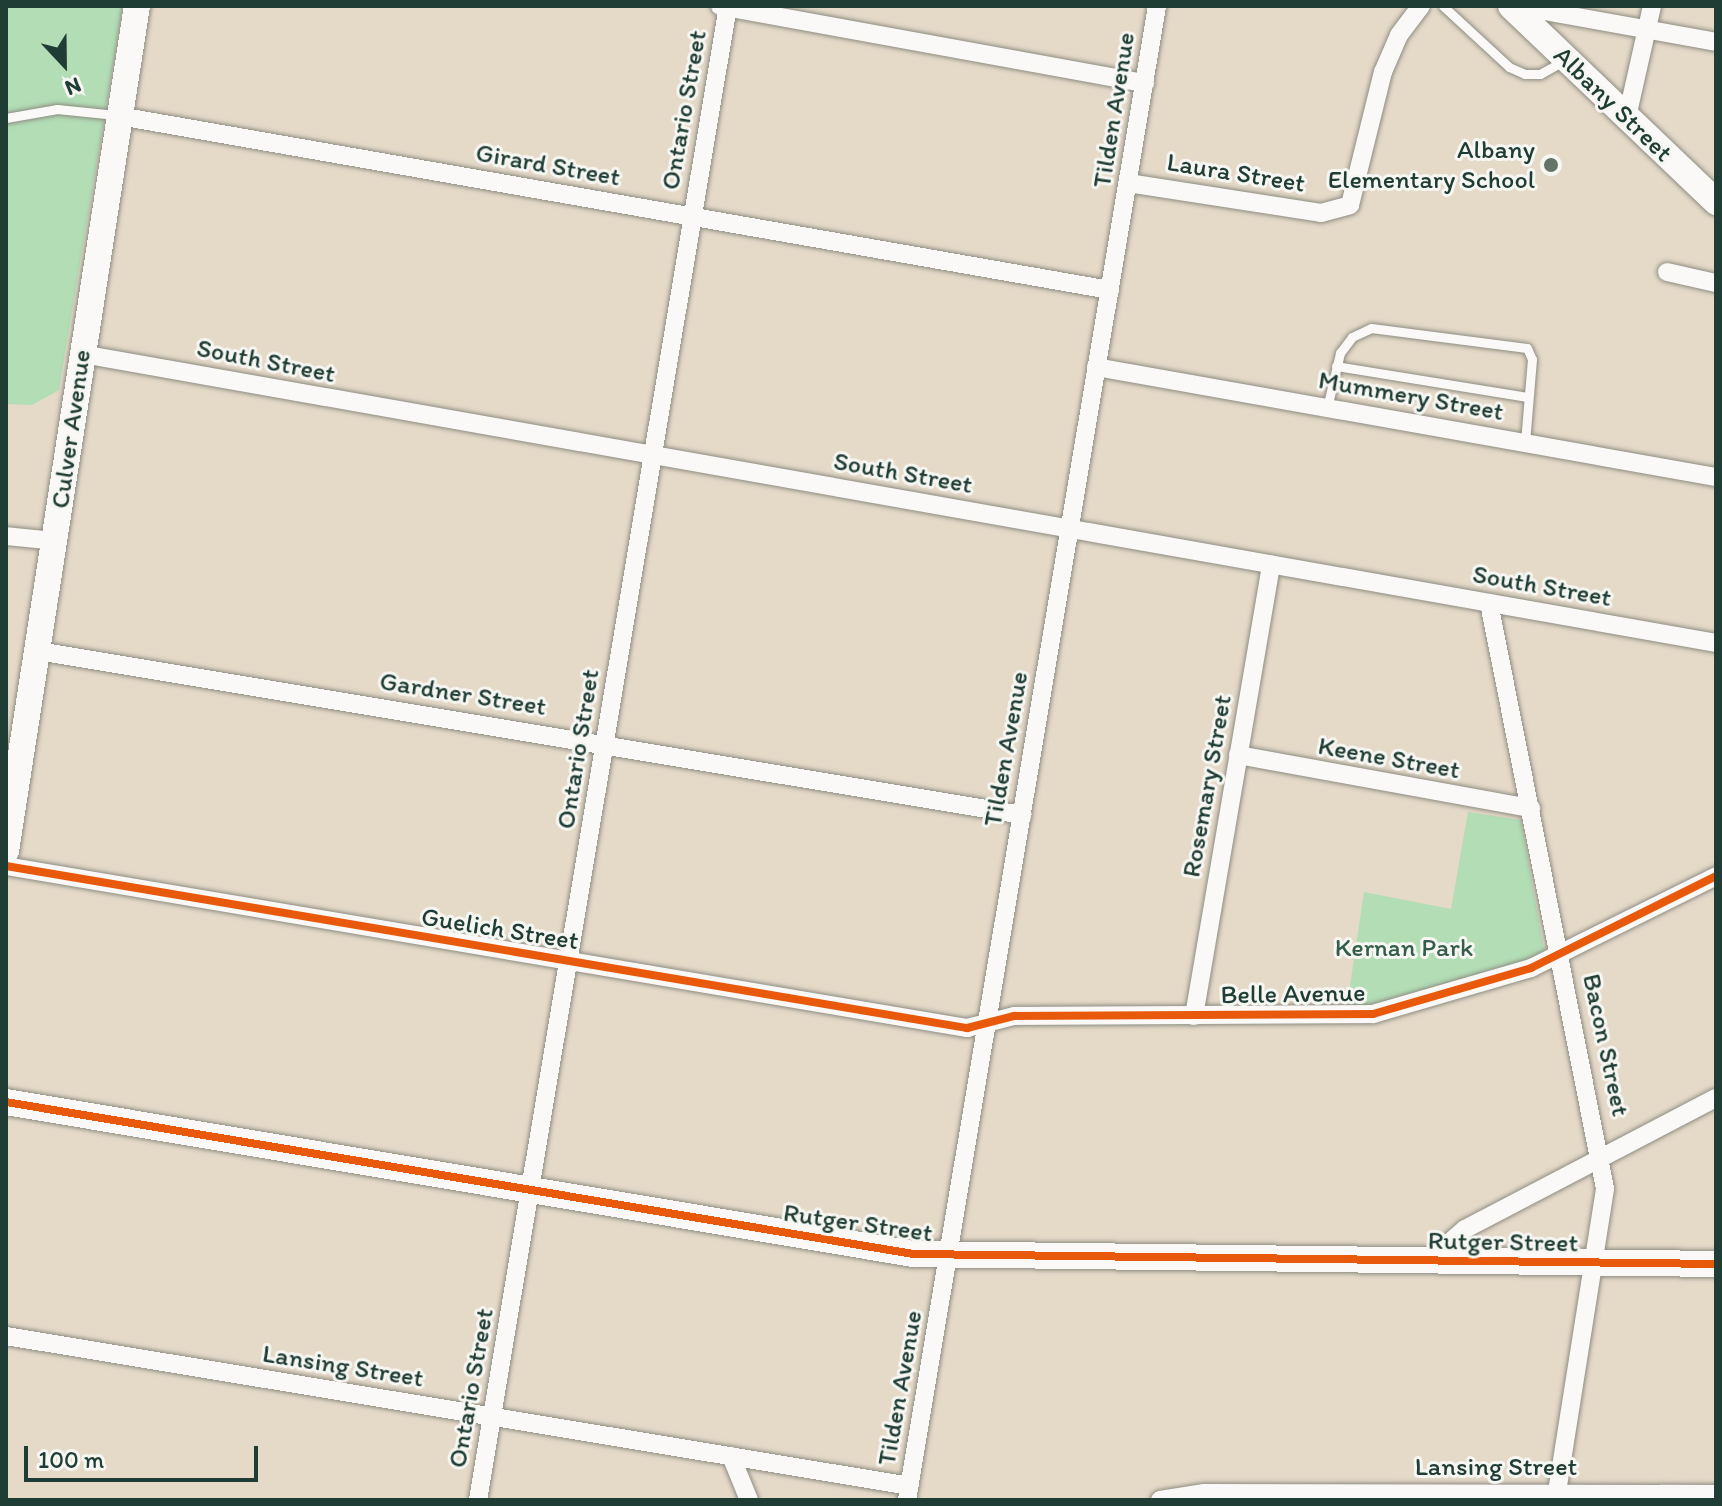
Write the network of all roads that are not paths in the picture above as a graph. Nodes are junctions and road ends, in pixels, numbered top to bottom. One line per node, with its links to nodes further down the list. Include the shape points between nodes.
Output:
1 (137, 6): 12 (street, Culver Avenue)
2 (725, 6): 11 (street); 17 (street, Ontario Street)
3 (1157, 6): 11 (street, Tilden Avenue)
4 (1421, 6): 15 (street, Laura Street, via 1399,35 1383,72 1350,205 1336,211)
5 (1443, 6): 10 (lane, via 1509,67 1525,74 1540,74)
6 (1652, 6): 8 (street)
7 (1514, 9): 8 (street); 10 (street, Albany Street)
8 (1648, 29): 9 (street); 13 (street)
9 (1716, 42)
10 (1566, 59): 13 (street, Albany Street)
11 (1145, 83): 15 (street, Tilden Avenue)
12 (119, 116): 14 (lane, via 57,109); 17 (street, Girard Street); 21 (street, Culver Avenue)
13 (1627, 117): 16 (street, Albany Street)
14 (6, 118)
15 (1128, 183): 20 (street, Tilden Avenue)
16 (1716, 202)
17 (692, 217): 20 (street, Girard Street); 27 (street, Ontario Street)
18 (1667, 272): 19 (street)
19 (1716, 283)
20 (1110, 290): 23 (street, Tilden Avenue)
21 (82, 354): 27 (street, South Street); 31 (street, Culver Avenue)
22 (1336, 366): 24 (lane); 24 (lane, via 1352,337 1371,328 1527,348 1532,359); 25 (lane)
23 (1096, 367): 25 (street, Mummery Street); 29 (street, Tilden Avenue)
24 (1528, 397): 26 (lane)
25 (1327, 408): 26 (street, Mummery Street)
26 (1525, 443): 28 (street, Mummery Street)
27 (653, 456): 29 (street, South Street); 36 (street, Ontario Street)
28 (1716, 477)
29 (1070, 528): 32 (street, South Street); 40 (street, Tilden Avenue)
30 (6, 536): 31 (street)
31 (55, 541): 35 (street, Culver Avenue)
32 (1271, 565): 33 (street, South Street); 38 (street, Rosemary Street)
33 (1489, 603): 34 (street, South Street); 39 (street, Bacon Street)
34 (1716, 643)
35 (38, 651): 36 (street, Gardner Street); 37 (street, Culver Avenue)
36 (605, 743): 40 (street, Gardner Street); 45 (street, Ontario Street)
37 (14, 754): 41 (street, Culver Avenue)
38 (1238, 755): 39 (street, Keene Street); 46 (street, Rosemary Street)
39 (1531, 808): 44 (street, Bacon Street)
40 (1022, 815): 47 (street, Tilden Avenue)
41 (6, 851)
42 (6, 866): 45 (street, Guelich Street)
43 (1716, 876): 44 (street, Belle Avenue)
44 (1561, 955): 46 (street, Belle Avenue, via 1373,1014); 50 (street, Bacon Street)
45 (569, 961): 47 (street, Guelich Street, via 967,1028); 51 (street, Ontario Street)
46 (1194, 1016): 47 (street, Belle Avenue, via 1014,1016)
47 (987, 1024): 52 (street, Tilden Avenue)
48 (1716, 1098): 50 (street)
49 (6, 1102): 51 (street, Rutger Street)
50 (1603, 1158): 53 (street, via 1465,1229 1450,1242); 54 (street, Bacon Street, via 1605,1189)
51 (530, 1190): 52 (street, Rutger Street, via 867,1247); 57 (street, Ontario Street)
52 (950, 1255): 53 (street, Rutger Street); 59 (street, Tilden Avenue)
53 (1443, 1261): 54 (street, Rutger Street)
54 (1593, 1263): 55 (street, Rutger Street); 61 (street, Bacon Street)
55 (1716, 1264)
56 (6, 1336): 57 (street, Lansing Street)
57 (492, 1416): 58 (street, Lansing Street); 62 (street, Ontario Street)
58 (731, 1456): 59 (street, Lansing Street); 63 (street)
59 (908, 1493)
60 (1716, 1494): 61 (street, Lansing Street)
61 (1556, 1497): 64 (street, Lansing Street, via 1204,1493)
62 (478, 1500)
63 (749, 1500)
64 (1160, 1500)

